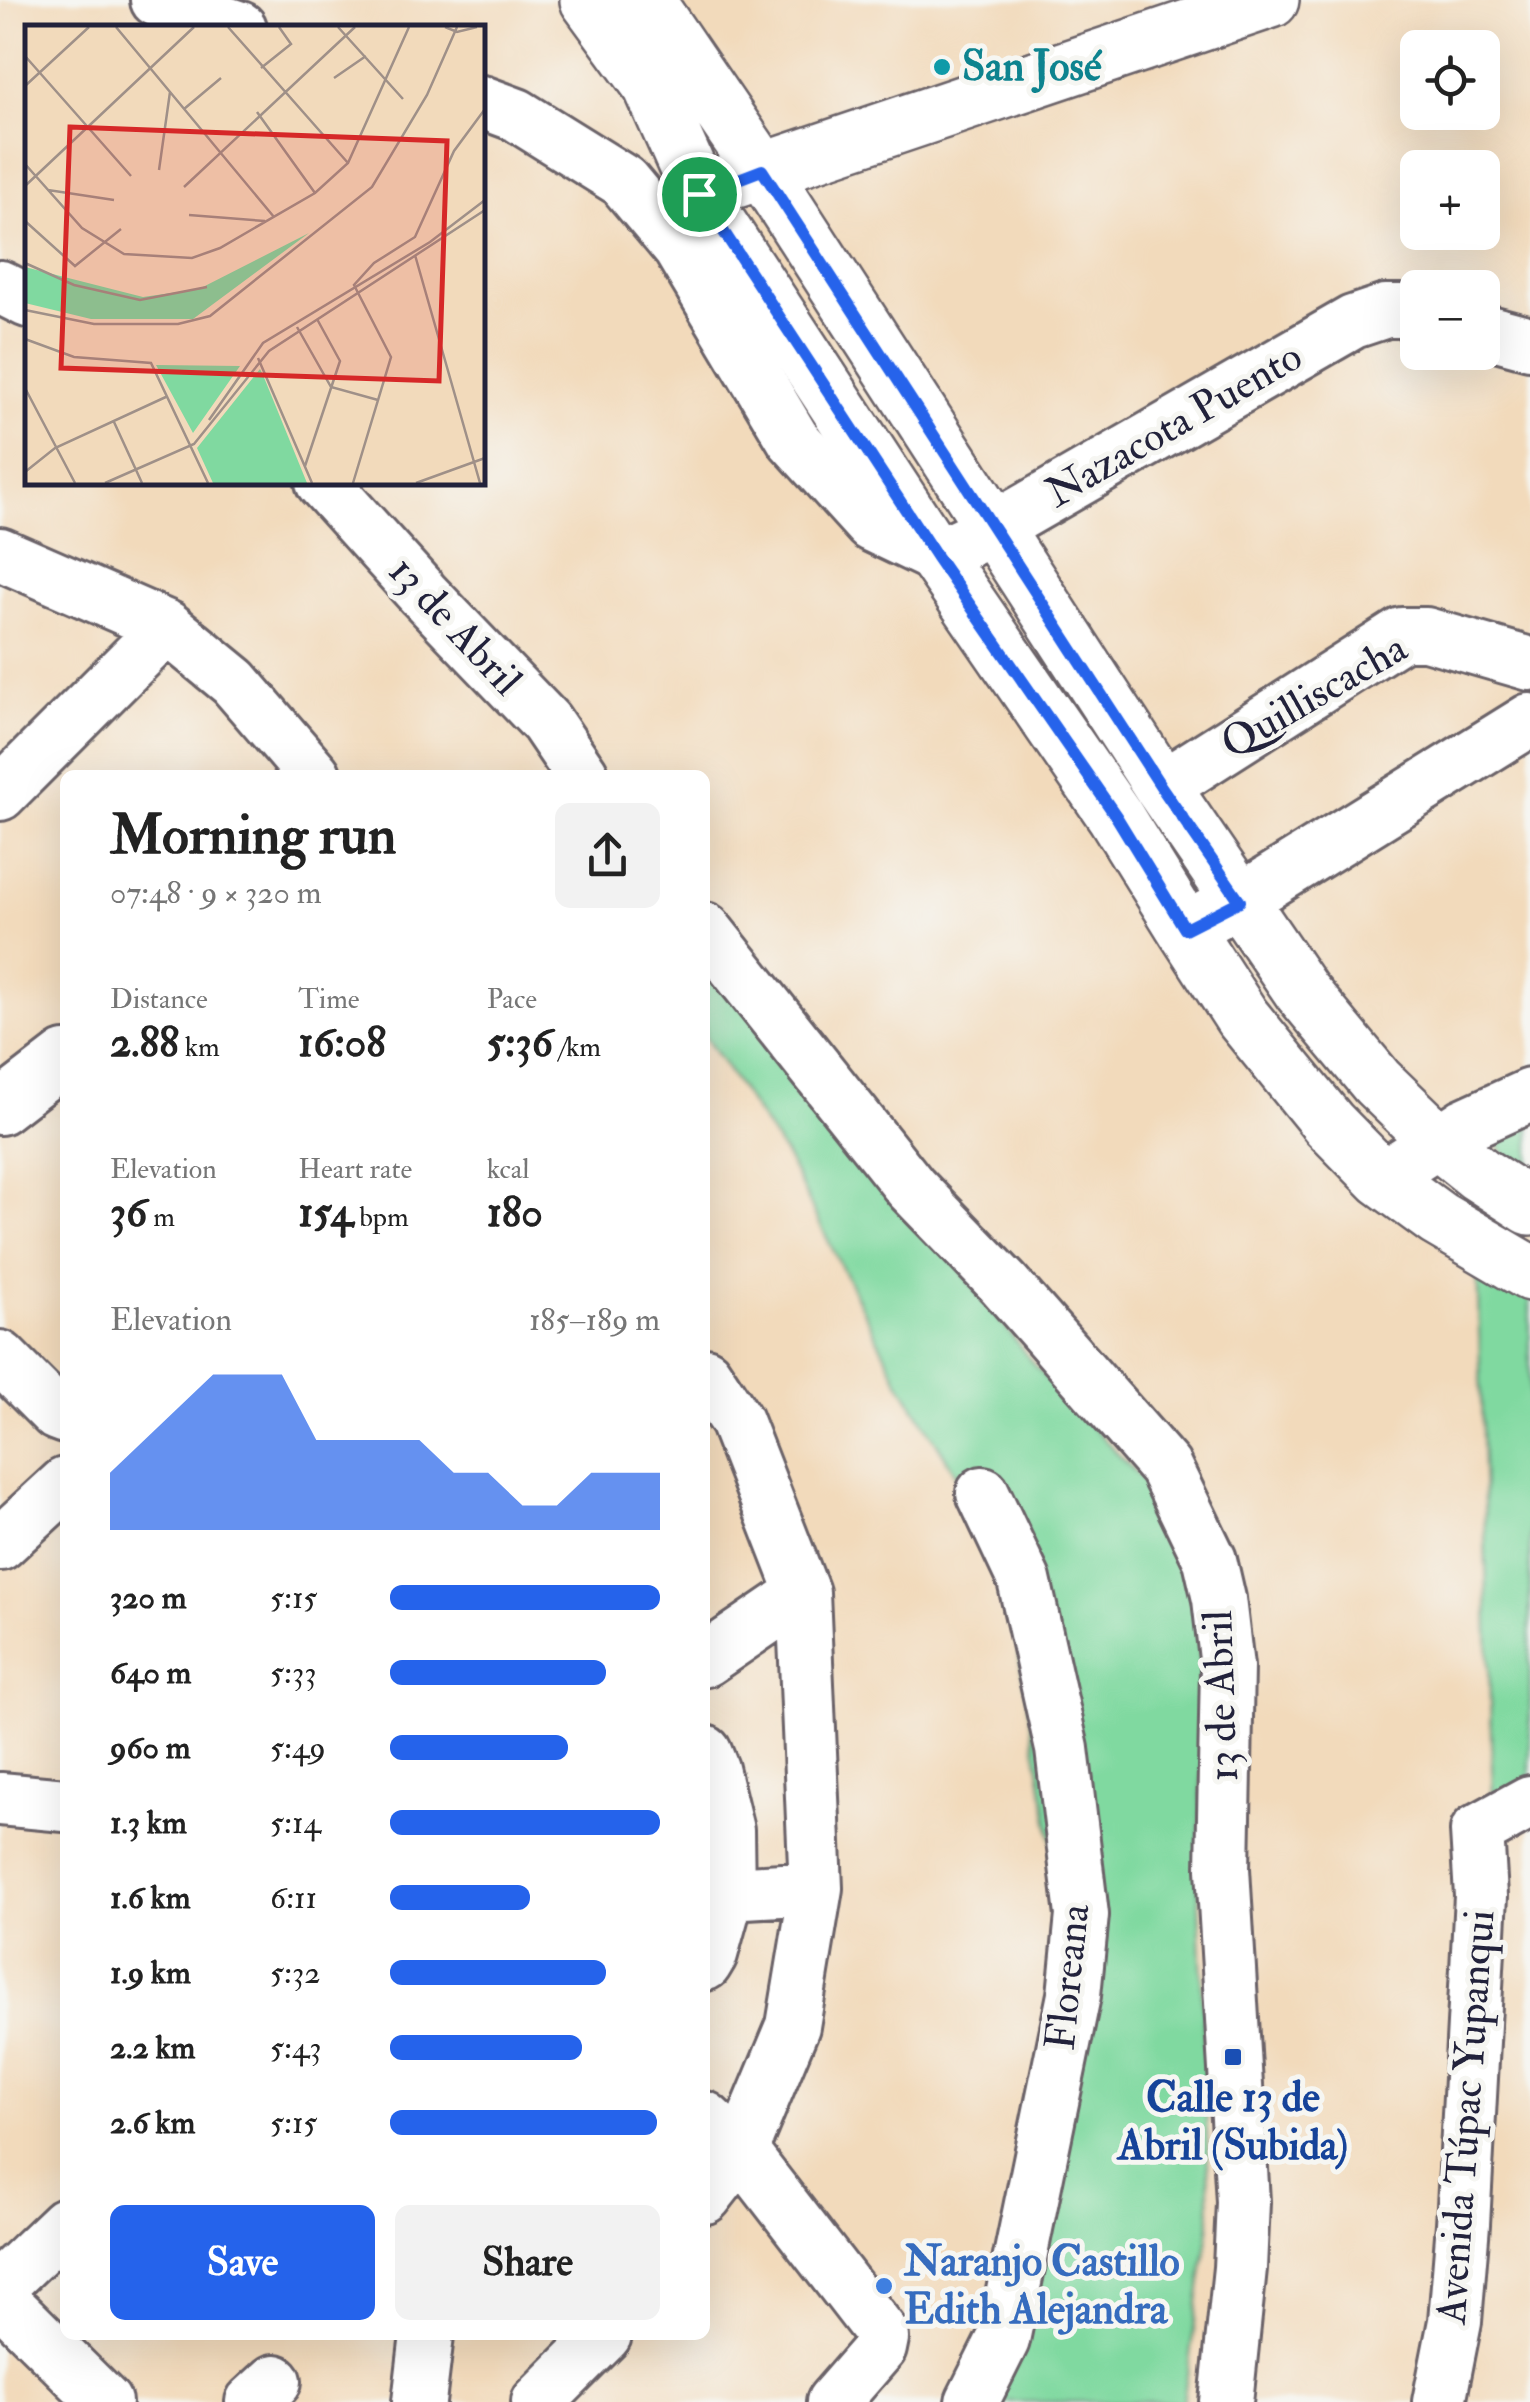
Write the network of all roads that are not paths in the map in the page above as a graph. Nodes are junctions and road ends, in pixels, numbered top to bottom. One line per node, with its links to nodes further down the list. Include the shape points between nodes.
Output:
1 (157, 0): 5 (street)
2 (588, 0): 8 (main road, via 651,86)
3 (646, 0): 7 (main road)
4 (1270, 0): 7 (main road)
5 (231, 25)
6 (485, 103): 17 (street, via 517,115 623,182 679,248 794,439 871,525)
7 (762, 170): 8 (main road); 15 (main road)
8 (699, 194): 17 (main road)
9 (0, 288): 10 (street)
10 (25, 300)
11 (1400, 311): 15 (street, Nazacota Puento, via 1352,322)
12 (1500, 335): 13 (street)
13 (1530, 343)
14 (325, 485): 22 (street, 13 de Abril, via 546,722)
15 (994, 529): 17 (street, Nazacota Puento); 23 (main road)
16 (0, 554): 18 (street)
17 (936, 556): 26 (main road, via 1116,816)
18 (167, 627): 21 (street, via 234,682); 24 (street)
19 (1530, 664): 23 (street, Quilliscacha, via 1426,634 1402,634)
20 (1530, 720): 25 (street)
21 (310, 770)
22 (579, 770)
23 (1162, 788): 25 (main road)
24 (0, 794)
25 (1240, 901): 26 (street); 31 (main road, via 1302,992 1377,1082)
26 (1185, 929): 32 (main road, via 1242,1016)
27 (710, 935): 62 (street, 13 de Abril, via 911,1188 1165,1467 1210,1560 1227,1666 1223,1870 1243,2202)
28 (60, 1062): 30 (street)
29 (1530, 1095): 31 (street)
30 (0, 1108)
31 (1438, 1141): 32 (street); 33 (main road)
32 (1382, 1178): 34 (main road, via 1438,1220)
33 (1530, 1207)
34 (1530, 1273)
35 (0, 1357): 37 (street)
36 (710, 1382): 41 (street, via 736,1421)
37 (60, 1415)
38 (60, 1489): 40 (street)
39 (983, 1494): 61 (street, Floreana, via 1024,1580 1062,1749 1082,1915 1074,1995 1003,2340)
40 (0, 1544)
41 (803, 1593): 42 (street); 47 (street)
42 (710, 1657)
43 (710, 1764): 48 (street, via 728,1830)
44 (0, 1798): 46 (street)
45 (1530, 1802): 63 (street, Avenida Túpac Yupanqui, via 1477,1830 1481,1896 1463,2224)
46 (60, 1804)
47 (816, 1888): 48 (street); 50 (street, via 792,2026)
48 (728, 1893): 49 (street)
49 (710, 1956)
50 (723, 2134): 51 (street, via 720,2176); 60 (street, via 880,2331 880,2348)
51 (710, 2191)
52 (60, 2229): 53 (street)
53 (0, 2286)
54 (0, 2298): 57 (street)
55 (426, 2340): 58 (street)
56 (600, 2340): 59 (street)
57 (105, 2402)
58 (419, 2402)
59 (538, 2402)
60 (834, 2402)
61 (972, 2402)
62 (1226, 2402)
63 (1439, 2402)

